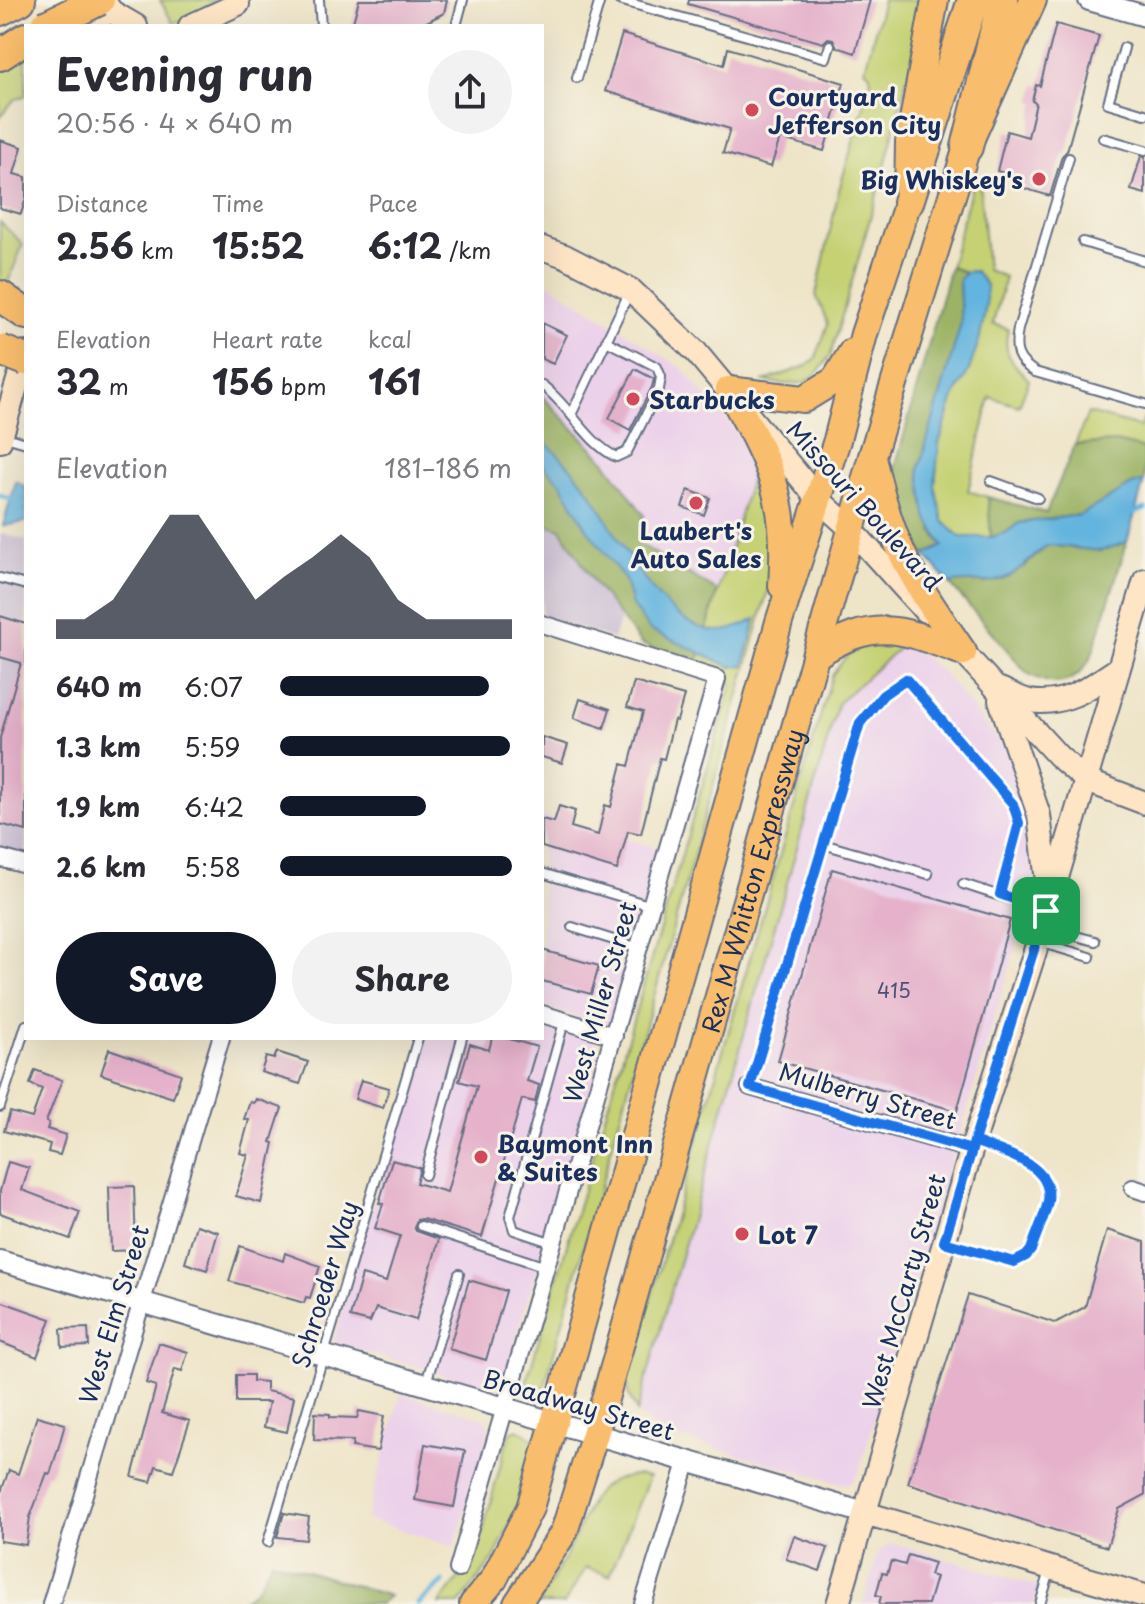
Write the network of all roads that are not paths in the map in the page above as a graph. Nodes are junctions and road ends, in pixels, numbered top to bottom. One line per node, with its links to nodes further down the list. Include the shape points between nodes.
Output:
1 (20, 0): 13 (highway)
2 (97, 0): 15 (highway, bridge); 16 (main road); 17 (main road); 18 (main road)
3 (319, 0): 22 (lane)
4 (463, 0): 23 (lane)
5 (600, 0): 30 (lane)
6 (619, 0): 27 (lane, via 826,58)
7 (935, 0): 36 (highway, Rex M Whitton Expressway, via 909,142)
8 (973, 0): 36 (highway)
9 (1003, 0): 33 (highway)
10 (1033, 0): 33 (highway, Rex M Whitton Expressway)
11 (1089, 0): 14 (street)
12 (241, 2): 19 (main road); 20 (street); 21 (main road)
13 (0, 10)
14 (1136, 14)
15 (50, 24)
16 (99, 24)
17 (110, 24)
18 (133, 24)
19 (194, 24)
20 (214, 24)
21 (222, 24)
22 (321, 24)
23 (457, 24)
24 (24, 37): 26 (highway)
25 (24, 37): 29 (highway)
26 (0, 45)
27 (830, 45)
28 (1124, 48): 31 (lane, via 1108,103)
29 (0, 55)
30 (577, 78)
31 (1145, 114)
32 (1103, 138): 34 (lane)
33 (967, 147): 54 (highway, Rex M Whitton Expressway)
34 (1145, 150)
35 (1069, 158): 50 (lane, via 1015,348 1021,362 1035,372)
36 (908, 202): 43 (highway, Rex M Whitton Expressway)
37 (1083, 242): 39 (lane)
38 (544, 249): 40 (main road, Missouri Boulevard)
39 (1145, 261)
40 (631, 290): 44 (lane); 49 (main road, Missouri Boulevard)
41 (0, 296): 42 (highway)
42 (24, 313)
43 (864, 334): 49 (highway, via 835,380 804,399); 57 (highway, Rex M Whitton Expressway)
44 (606, 341): 51 (lane); 51 (lane, via 657,367 659,389 627,452 616,457 603,450)
45 (0, 350): 46 (highway, bridge)
46 (24, 359)
47 (24, 359): 52 (main road)
48 (544, 386): 51 (lane)
49 (729, 390): 57 (main road, Missouri Boulevard); 62 (highway, via 764,451 778,494 784,560)
50 (1145, 404)
51 (572, 413)
52 (2, 428): 53 (lane)
53 (24, 442)
54 (872, 456): 58 (highway, Rex M Whitton Expressway); 64 (highway, via 902,553)
55 (991, 481): 56 (lane)
56 (1038, 498)
57 (819, 500): 58 (main road, Missouri Boulevard); 62 (highway, Rex M Whitton Expressway)
58 (850, 528): 64 (main road, Missouri Boulevard); 65 (highway, Rex M Whitton Expressway)
59 (0, 578): 61 (lane)
60 (1145, 580): 66 (main road, West McCarty Street)
61 (24, 584)
62 (779, 622): 104 (highway, Rex M Whitton Expressway)
63 (544, 625): 77 (street, West Miller Street, via 717,679)
64 (963, 652): 65 (highway, via 893,630 851,635); 67 (main road, Missouri Boulevard)
65 (815, 656): 105 (highway, Rex M Whitton Expressway)
66 (1119, 668): 67 (main road, via 1079,695 1057,701 1030,701); 68 (main road, West McCarty Street)
67 (995, 687): 68 (main road, Missouri Boulevard); 78 (main road, via 1039,815)
68 (1087, 781): 69 (main road, Missouri Boulevard); 78 (main road, West McCarty Street)
69 (1145, 803)
70 (823, 844): 74 (lane); 76 (lane, via 860,723 883,695 906,679 1013,804 1019,823); 90 (lane)
71 (0, 858): 72 (street)
72 (24, 864)
73 (544, 874): 77 (lane)
74 (928, 874)
75 (963, 884): 76 (lane)
76 (1000, 894): 78 (lane)
77 (652, 906): 81 (street, West Miller Street)
78 (1044, 921): 80 (lane); 82 (lane); 92 (main road, West McCarty Street)
79 (572, 927): 81 (lane)
80 (1095, 941)
81 (639, 949): 86 (street, West Miller Street)
82 (1090, 957)
83 (544, 1015): 84 (street)
84 (565, 1021): 86 (street); 96 (lane, via 510,1217 514,1230)
85 (24, 1031): 91 (lane)
86 (614, 1036): 96 (street, West Miller Street)
87 (220, 1040): 100 (street, West Elm Street)
88 (417, 1040): 101 (lane, Schroeder Way)
89 (461, 1040): 93 (lane)
90 (750, 1087): 92 (street, Mulberry Street)
91 (1, 1103)
92 (973, 1145): 95 (main road, West McCarty Street); 95 (lane, via 1035,1168 1046,1183 1048,1203 1031,1250 1020,1260)
93 (425, 1175)
94 (421, 1226): 98 (lane)
95 (944, 1242): 107 (main road, West McCarty Street)
96 (554, 1243): 98 (street, West Miller Street)
97 (0, 1261): 100 (street, Broadway Street)
98 (546, 1267): 103 (street, West Miller Street)
99 (459, 1274): 102 (lane)
100 (142, 1300): 101 (street, Broadway Street); 112 (street, West Elm Street)
101 (323, 1356): 102 (street, Broadway Street); 108 (lane, Schroeder Way)
102 (425, 1387): 103 (street, Broadway Street)
103 (505, 1410): 104 (street, Broadway Street); 110 (street, West Miller Street)
104 (555, 1423): 105 (street, Broadway Street); 113 (highway, Rex M Whitton Expressway, via 530,1508 494,1579)
105 (595, 1434): 106 (street, Broadway Street); 114 (highway, Rex M Whitton Expressway, via 564,1532)
106 (687, 1463): 107 (street, Broadway Street); 115 (street)
107 (865, 1513): 109 (main road, Broadway Street); 116 (main road, West McCarty Street)
108 (268, 1542)
109 (1051, 1567): 111 (main road, Broadway Street); 117 (lane)
110 (458, 1569)
111 (1145, 1596)
112 (51, 1604)
113 (473, 1604)
114 (517, 1604)
115 (643, 1604)
116 (838, 1604)
117 (1040, 1604)

